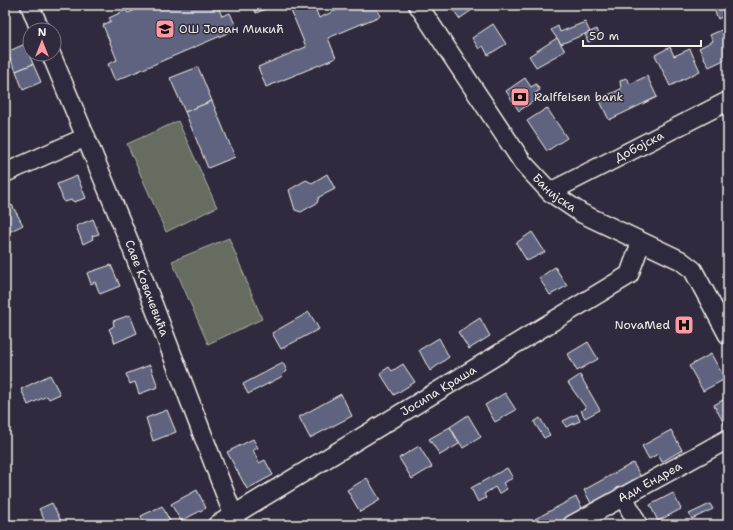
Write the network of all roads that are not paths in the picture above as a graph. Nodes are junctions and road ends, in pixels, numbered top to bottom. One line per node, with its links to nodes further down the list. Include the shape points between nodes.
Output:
1 (30, 5): 3 (street)
2 (418, 5): 8 (street, Банијска, via 523,163)
3 (37, 22)
4 (54, 62): 6 (street, Саве Ковачевића)
5 (728, 101): 8 (street, Добојска)
6 (86, 137): 7 (street); 13 (street, Саве Ковачевића, via 180,372)
7 (5, 173)
8 (550, 192): 9 (street, Банијска, via 582,213)
9 (641, 242): 10 (street, Банијска, via 680,260 693,270); 13 (street, Јосипа Краша, via 629,275)
10 (728, 336)
11 (728, 439): 12 (street, Ади Ендреа)
12 (623, 496): 15 (street, Ади Ендреа); 16 (street)
13 (235, 521): 14 (street, Јосипа Краша)
14 (217, 525)
15 (572, 525)
16 (638, 525)

